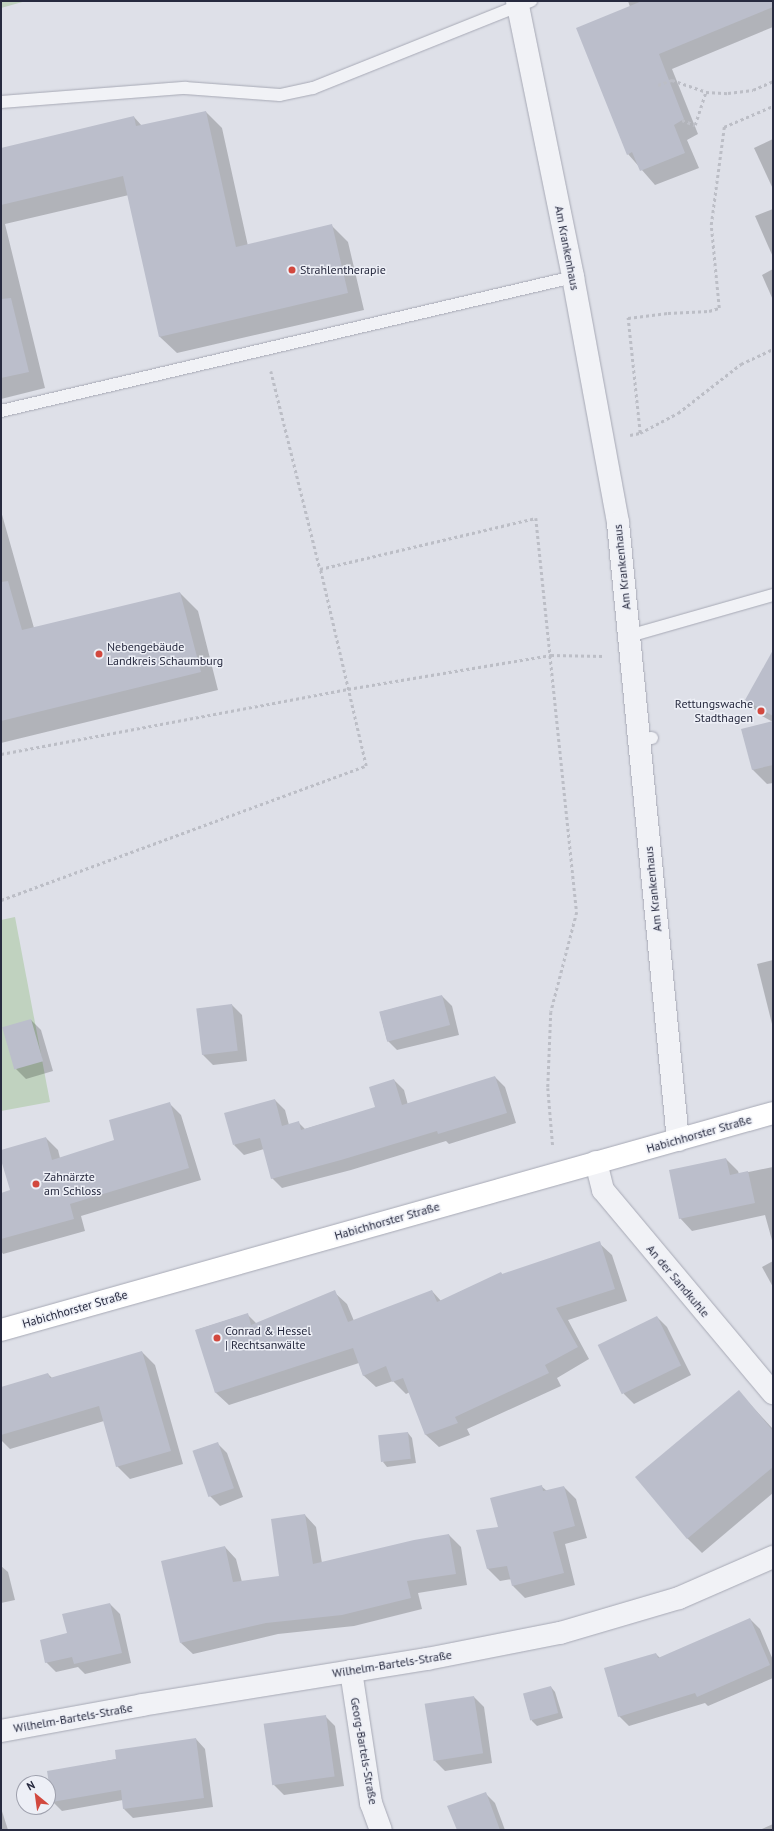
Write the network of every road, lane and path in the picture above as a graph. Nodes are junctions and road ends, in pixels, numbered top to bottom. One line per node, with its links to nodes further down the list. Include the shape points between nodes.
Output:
1 (522, 3): 5 (lane, via 313,88 280,95 185,88); 8 (street, Am Krankenhaus)
2 (773, 81): 4 (path, via 754,90)
3 (658, 85): 4 (path, via 672,80)
4 (706, 92): 7 (path, via 694,125)
5 (1, 102)
6 (773, 106): 12 (path, via 724,127 711,225 719,308 628,318)
7 (682, 120)
8 (573, 277): 9 (lane); 13 (street, Am Krankenhaus)
9 (266, 349): 11 (lane); 14 (path)
10 (773, 349): 12 (path, via 741,364 678,413)
11 (1, 411)
12 (640, 433): 13 (path)
13 (604, 441): 16 (street, Am Krankenhaus, via 618,523)
14 (320, 569): 17 (path, via 536,518); 18 (path)
15 (773, 595): 16 (lane)
16 (630, 646): 17 (path); 22 (street, Am Krankenhaus, via 645,739)
17 (551, 655): 18 (path); 24 (path, via 577,912 552,1012 548,1088)
18 (348, 689): 19 (path); 20 (path, via 366,766)
19 (1, 754)
20 (1, 900)
21 (773, 1113): 22 (main road, Habichhorster Straße)
22 (678, 1140): 23 (main road, Habichhorster Straße)
23 (596, 1162): 24 (main road, Habichhorster Straße); 26 (street, An der Sandkuhle, via 603,1190)
24 (556, 1173): 25 (main road, Habichhorster Straße)
25 (1, 1330)
26 (773, 1393)
27 (773, 1557): 28 (street, Wilhelm-Bartels-Straße, via 679,1598 560,1633)
28 (350, 1671): 29 (street, Wilhelm-Bartels-Straße); 30 (street, Georg-Bartels-Straße, via 371,1803)
29 (1, 1731)
30 (382, 1830)

